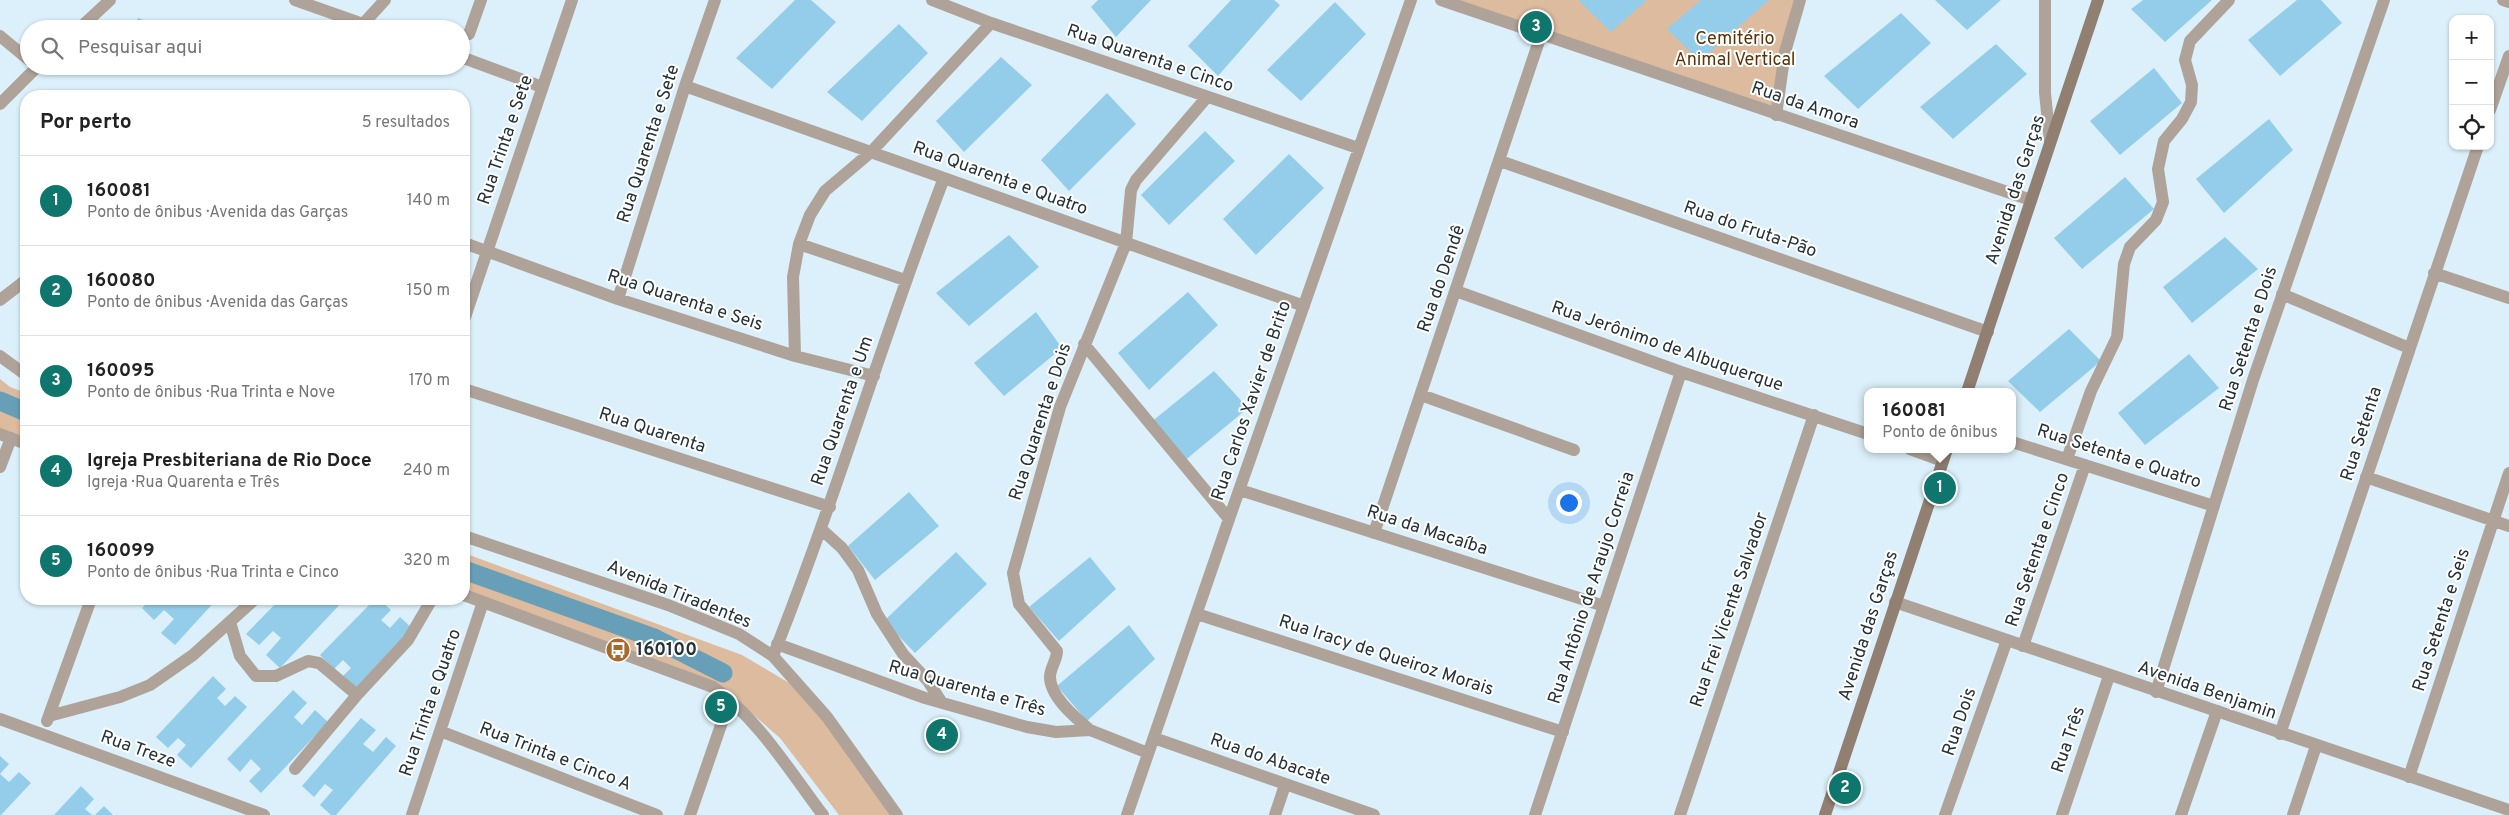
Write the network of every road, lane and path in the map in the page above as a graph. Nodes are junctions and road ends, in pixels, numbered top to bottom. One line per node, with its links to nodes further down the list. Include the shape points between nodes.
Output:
1 (295, 0): 18 (street)
2 (385, 0): 19 (street)
3 (481, 0): 21 (street)
4 (572, 0): 29 (street, Rua Trinta e Sete)
5 (715, 0): 28 (street, Rua Quarenta e Sete)
6 (932, 0): 20 (street, Rua Quarenta e Cinco)
7 (1411, 0): 35 (street, Rua Carlos Xavier de Brito)
8 (1440, 0): 22 (street, Rua da Amora)
9 (1800, 0): 33 (street, via 1785,52)
10 (2044, 0): 34 (street, via 2045,93)
11 (2098, 0): 34 (main road, Avenida das Garças)
12 (2229, 0): 73 (street, via 2190,41 2185,60 2192,85 2191,102 2164,141 2158,169 2163,202 2156,220 2130,247 2124,264 2117,337 2091,391)
13 (2384, 0): 49 (street, Rua Setenta e Dois)
14 (2503, 0): 16 (street)
15 (108, 1): 17 (street)
16 (2509, 2)
17 (88, 20)
18 (352, 20)
19 (367, 20)
20 (991, 23): 30 (street, Rua Quarenta e Cinco); 37 (street)
21 (470, 31)
22 (1541, 35): 33 (street, Rua da Amora); 38 (street, Rua do Dendê)
23 (0, 36): 24 (street)
24 (20, 53)
25 (2509, 56): 32 (street)
26 (470, 60): 29 (street)
27 (26, 75): 31 (street)
28 (685, 86): 37 (street, Rua Quarenta e Quatro); 51 (street, Rua Quarenta e Sete)
29 (542, 87): 44 (street, Rua Trinta e Sete)
30 (1207, 97): 35 (street, Rua Quarenta e Cinco); 41 (street, Rua Quarenta e Dois, via 1136,180 1131,190)
31 (0, 104)
32 (2492, 105)
33 (1776, 115): 40 (street, Rua da Amora)
34 (2050, 142): 40 (main road, Avenida das Garças)
35 (1358, 148): 54 (street, Rua Carlos Xavier de Brito)
36 (2477, 150): 45 (street, Rua Setenta)
37 (871, 152): 39 (street, Rua Quarenta e Quatro); 42 (street, via 825,191 810,215)
38 (1500, 161): 48 (street, Rua do Dendê); 55 (street, Rua do Fruta-Pão)
39 (944, 178): 41 (street, Rua Quarenta e Quatro); 46 (street, Rua Quarenta e Um)
40 (2031, 200): 55 (main road, Avenida das Garças)
41 (1126, 243): 54 (street, Rua Quarenta e Quatro); 56 (street, Rua Quarenta e Dois)
42 (799, 244): 46 (street); 59 (street, via 793,277)
43 (470, 245): 44 (street, Rua Quarenta e Seis)
44 (488, 251): 51 (street, Rua Quarenta e Seis); 53 (street, Rua Trinta e Sete)
45 (2434, 273): 50 (street); 57 (street, Rua Setenta)
46 (905, 280): 62 (street, Rua Quarenta e Um)
47 (20, 285): 52 (street)
48 (1456, 291): 61 (street, Rua Jerônimo de Albuquerque); 65 (street, Rua do Dendê)
49 (2282, 294): 57 (street); 80 (street, Rua Setenta e Dois)
50 (2509, 298)
51 (618, 299): 59 (street, Rua Quarenta e Seis)
52 (0, 300)
53 (470, 303)
54 (1304, 306): 78 (street, Rua Carlos Xavier de Brito)
55 (1988, 332): 63 (main road, Avenida das Garças)
56 (1084, 344): 81 (street); 107 (street, Rua Quarenta e Dois, via 1060,407 1014,573 1019,604 1058,651 1051,672 1051,685 1067,710)
57 (2409, 348): 77 (street, Rua Setenta)
58 (0, 356): 60 (street)
59 (795, 356): 62 (street, Rua Quarenta e Seis)
60 (20, 371)
61 (1681, 372): 66 (street, Rua Jerônimo de Albuquerque); 93 (street, Rua Antônio de Araujo Correia)
62 (874, 376): 79 (street, Rua Quarenta e Um)
63 (1968, 388)
64 (470, 390): 79 (street, Rua Quarenta)
65 (1421, 395): 71 (street); 85 (street, Rua do Dendê)
66 (1814, 415): 67 (street, Rua Jerônimo de Albuquerque); 129 (street, Rua Frei Vicente Salvador)
67 (1864, 433)
68 (6, 436): 69 (street); 75 (street)
69 (20, 442)
70 (2016, 443): 73 (street, Rua Setenta e Quatro)
71 (1574, 450)
72 (1945, 455): 89 (main road, Avenida das Garças)
73 (2067, 459): 74 (street, Rua Setenta e Quatro)
74 (2085, 465): 80 (street, Rua Setenta e Quatro); 97 (street, Rua Setenta e Cinco)
75 (0, 467)
76 (2509, 473): 82 (street, Rua Setenta e Seis)
77 (2366, 477): 82 (street); 111 (street, Rua Setenta)
78 (1240, 490): 81 (street, Rua Carlos Xavier de Brito); 85 (street, Rua da Macaíba)
79 (830, 506): 84 (street, Rua Quarenta e Um)
80 (2214, 506): 100 (street, Rua Setenta e Dois)
81 (1229, 519): 94 (street, Rua Carlos Xavier de Brito)
82 (2493, 521): 83 (street); 116 (street, Rua Setenta e Seis)
83 (2509, 526)
84 (821, 529): 98 (street, Rua Quarenta e Um); 103 (street, via 842,548 858,570 877,614 903,654 928,681)
85 (1374, 533): 93 (street, Rua da Macaíba)
86 (470, 538): 98 (street, Avenida Tiradentes, via 668,605)
87 (470, 597): 88 (street)
88 (484, 602): 102 (street, via 673,671 713,687); 108 (street, Rua Trinta e Quatro)
89 (1895, 602): 96 (street, Avenida Benjamin); 130 (main road, Avenida das Garças)
90 (89, 605): 105 (street)
91 (248, 605): 95 (street)
92 (428, 605): 101 (street, via 408,640)
93 (1604, 606): 109 (street, Rua Antônio de Araujo Correia)
94 (1197, 614): 109 (street, Rua Iracy de Queiroz Morais); 112 (street, Rua Carlos Xavier de Brito)
95 (230, 622): 101 (street, via 240,656 256,676 276,676 308,660 319,663); 105 (street, via 150,686)
96 (2007, 640): 97 (street, Avenida Benjamin); 131 (street, Rua Dois)
97 (2023, 646): 99 (street, Avenida Benjamin)
98 (775, 650): 103 (street, Rua Quarenta e Três); 124 (street, Avenida Tiradentes)
99 (2109, 676): 100 (street, Avenida Benjamin); 132 (street, Rua Três)
100 (2156, 692): 104 (street, Avenida Benjamin)
101 (357, 695): 115 (street)
102 (730, 699): 122 (street); 123 (street)
103 (942, 703): 107 (street, Rua Quarenta e Três, via 1056,732)
104 (2217, 711): 111 (street, Avenida Benjamin); 133 (street)
105 (49, 716): 110 (street)
106 (0, 719): 110 (street, Rua Treze)
107 (1090, 730): 114 (street, Rua Quarenta e Três)
108 (440, 732): 120 (street, Rua Trinta e Quatro); 121 (street, Rua Trinta e Cinco A)
109 (1563, 732): 128 (street, Rua Antônio de Araujo Correia)
110 (42, 733): 119 (street, Rua Treze)
111 (2280, 734): 113 (street, Avenida Benjamin)
112 (1154, 738): 114 (street, Rua Carlos Xavier de Brito); 117 (street, Rua do Abacate)
113 (2316, 746): 116 (street, Avenida Benjamin); 134 (street)
114 (1148, 753): 125 (street, Rua Carlos Xavier de Brito)
115 (295, 770)
116 (2409, 777): 118 (street, Avenida Benjamin)
117 (1285, 785): 126 (street); 127 (street, Rua do Abacate)
118 (2509, 810)
119 (264, 815)
120 (412, 815)
121 (657, 815)
122 (690, 815)
123 (823, 815)
124 (897, 815)
125 (1128, 815)
126 (1275, 815)
127 (1374, 815)
128 (1535, 815)
129 (1680, 815)
130 (1825, 815)
131 (1945, 815)
132 (2062, 815)
133 (2181, 815)
134 (2293, 815)

